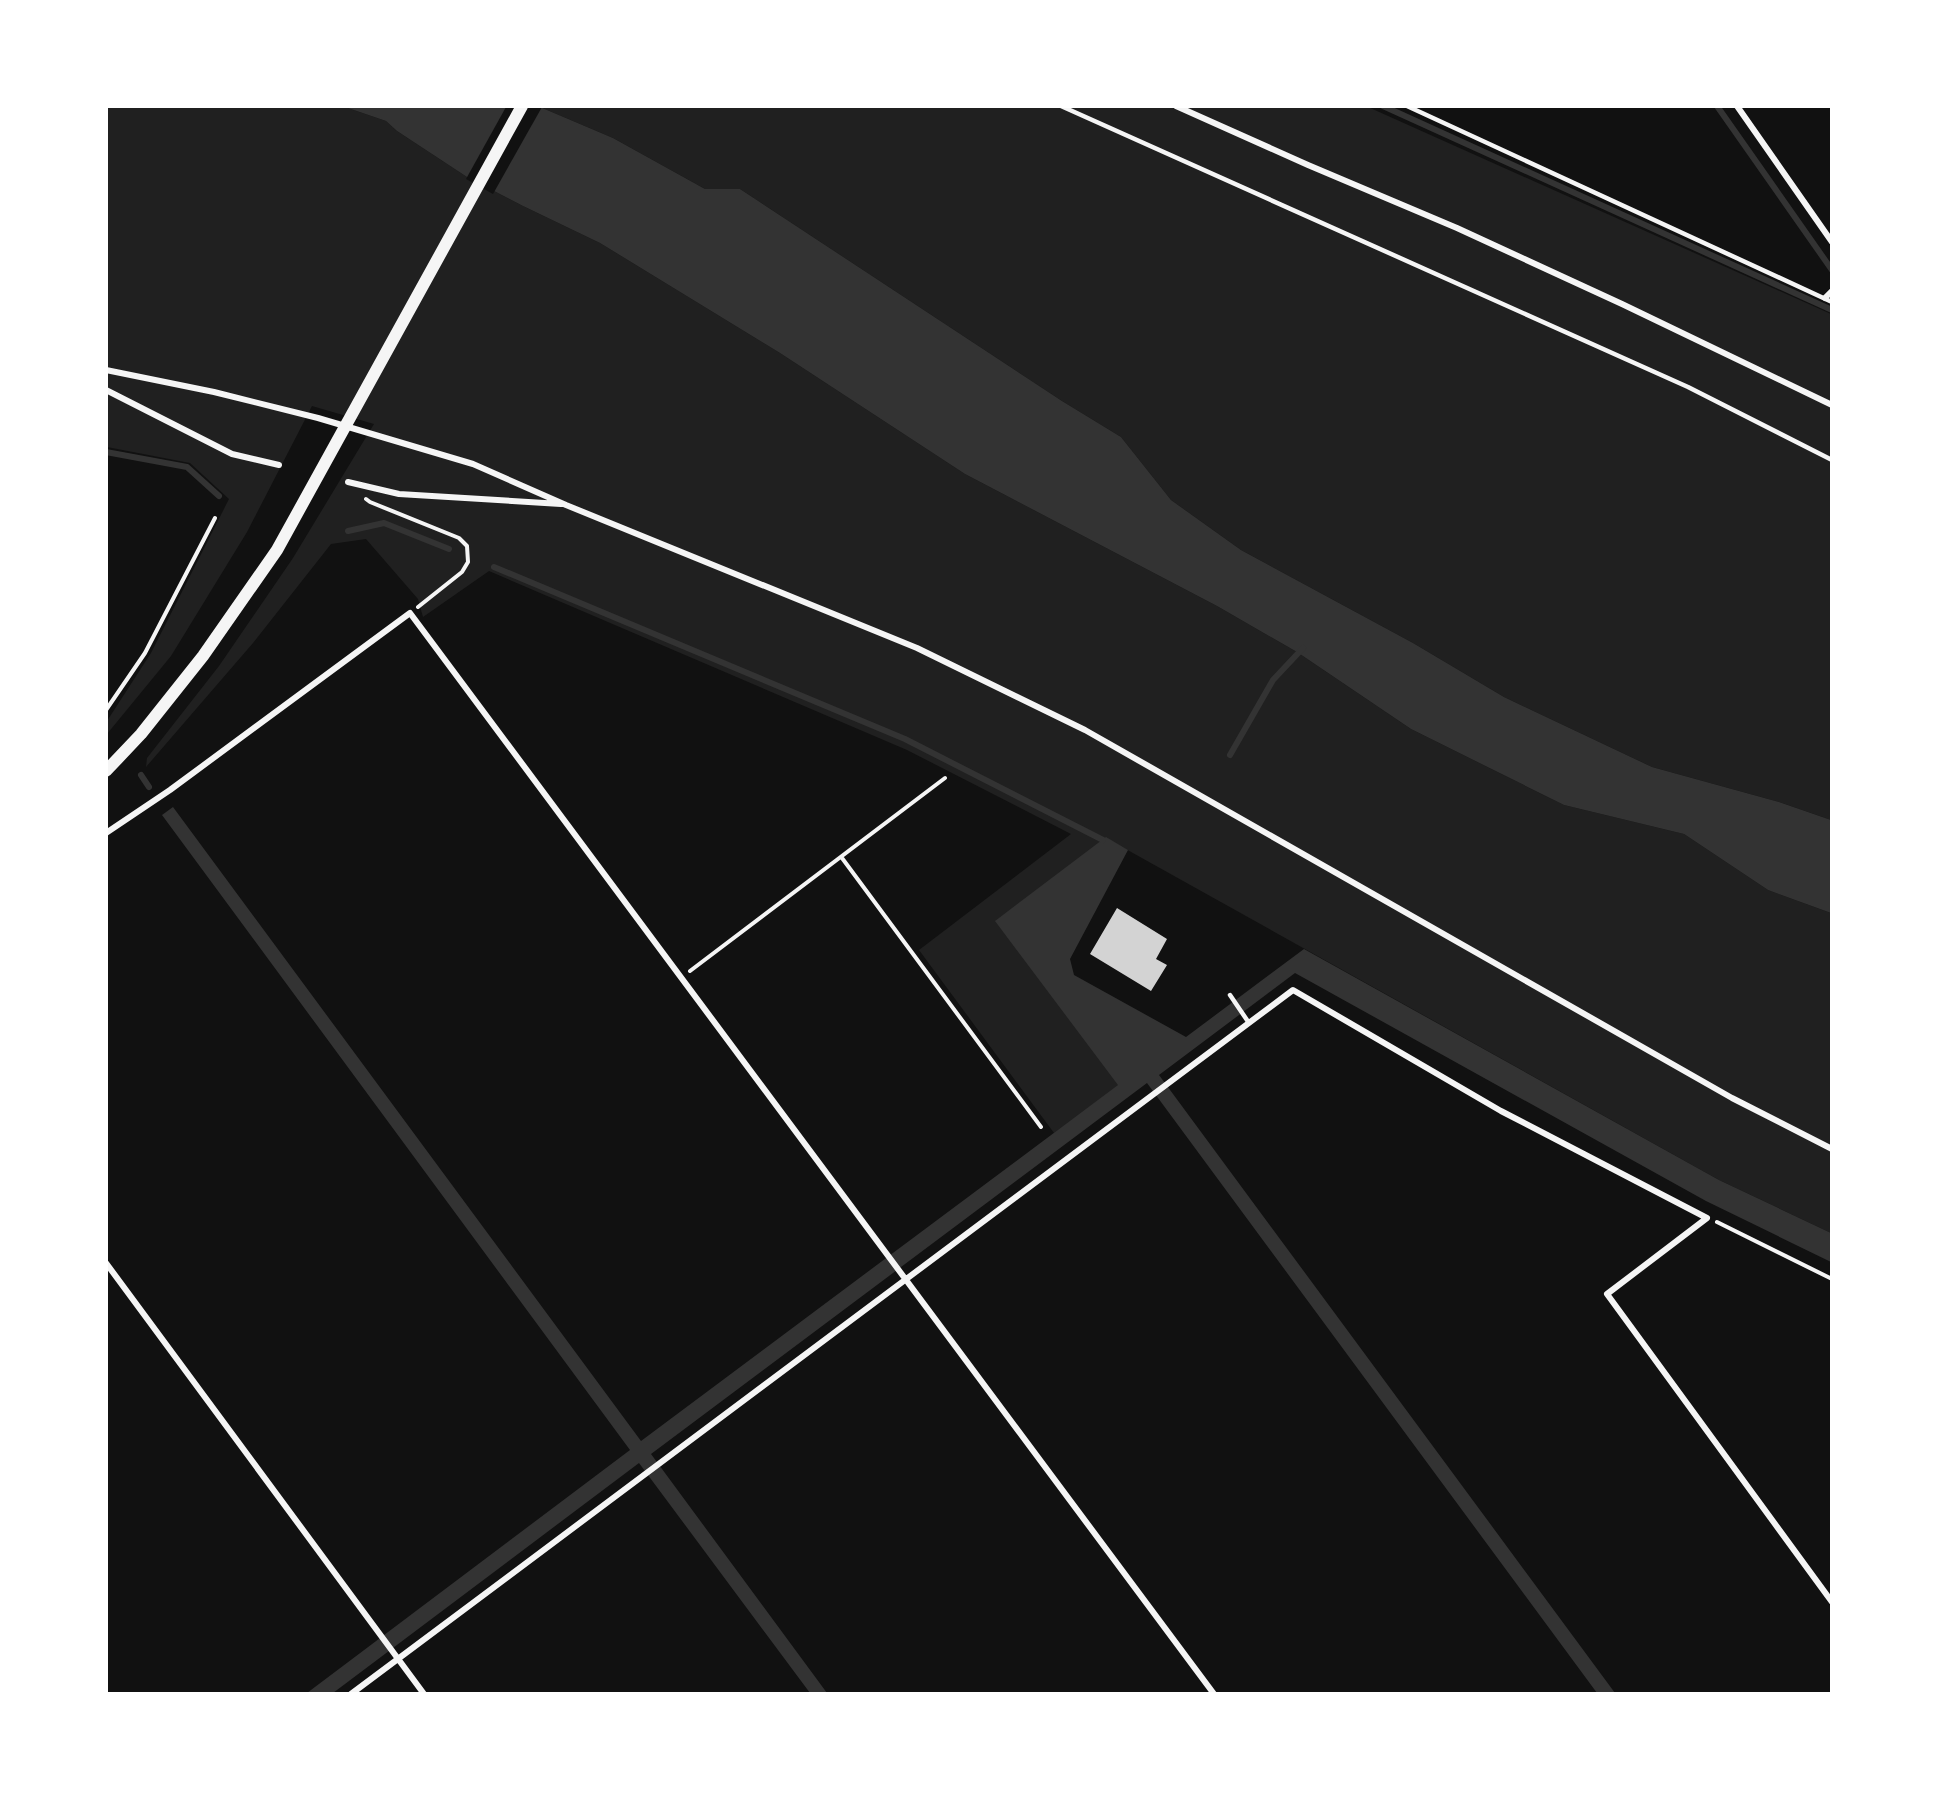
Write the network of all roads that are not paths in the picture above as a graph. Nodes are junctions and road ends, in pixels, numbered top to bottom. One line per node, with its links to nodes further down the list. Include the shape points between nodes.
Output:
1 (522, 106): 12 (main road)
2 (1061, 106): 13 (lane, via 1688,387)
3 (1176, 106): 11 (street, via 1457,228)
4 (1407, 106): 8 (lane)
5 (1737, 106): 6 (street)
6 (1832, 242)
7 (1832, 291): 8 (street)
8 (1828, 300)
9 (106, 370): 12 (street, via 214,392)
10 (106, 390): 14 (street, via 232,454)
11 (1832, 405)
12 (346, 427): 16 (street, via 473,464); 17 (main road, via 257,579 203,656)
13 (1832, 460)
14 (279, 465)
15 (348, 482): 16 (street, via 399,494)
16 (566, 505): 21 (street, via 917,648 1085,730 1732,1098)
17 (106, 771)
18 (106, 833): 23 (street, via 410,613)
19 (1230, 995): 20 (lane)
20 (1249, 1023): 23 (street); 24 (street, via 1293,990 1502,1111 1707,1218 1607,1294)
21 (1832, 1149)
22 (106, 1263): 25 (street)
23 (907, 1279): 25 (street); 28 (street)
24 (1832, 1602)
25 (398, 1659): 26 (street); 27 (street)
26 (351, 1694)
27 (424, 1694)
28 (1215, 1694)

